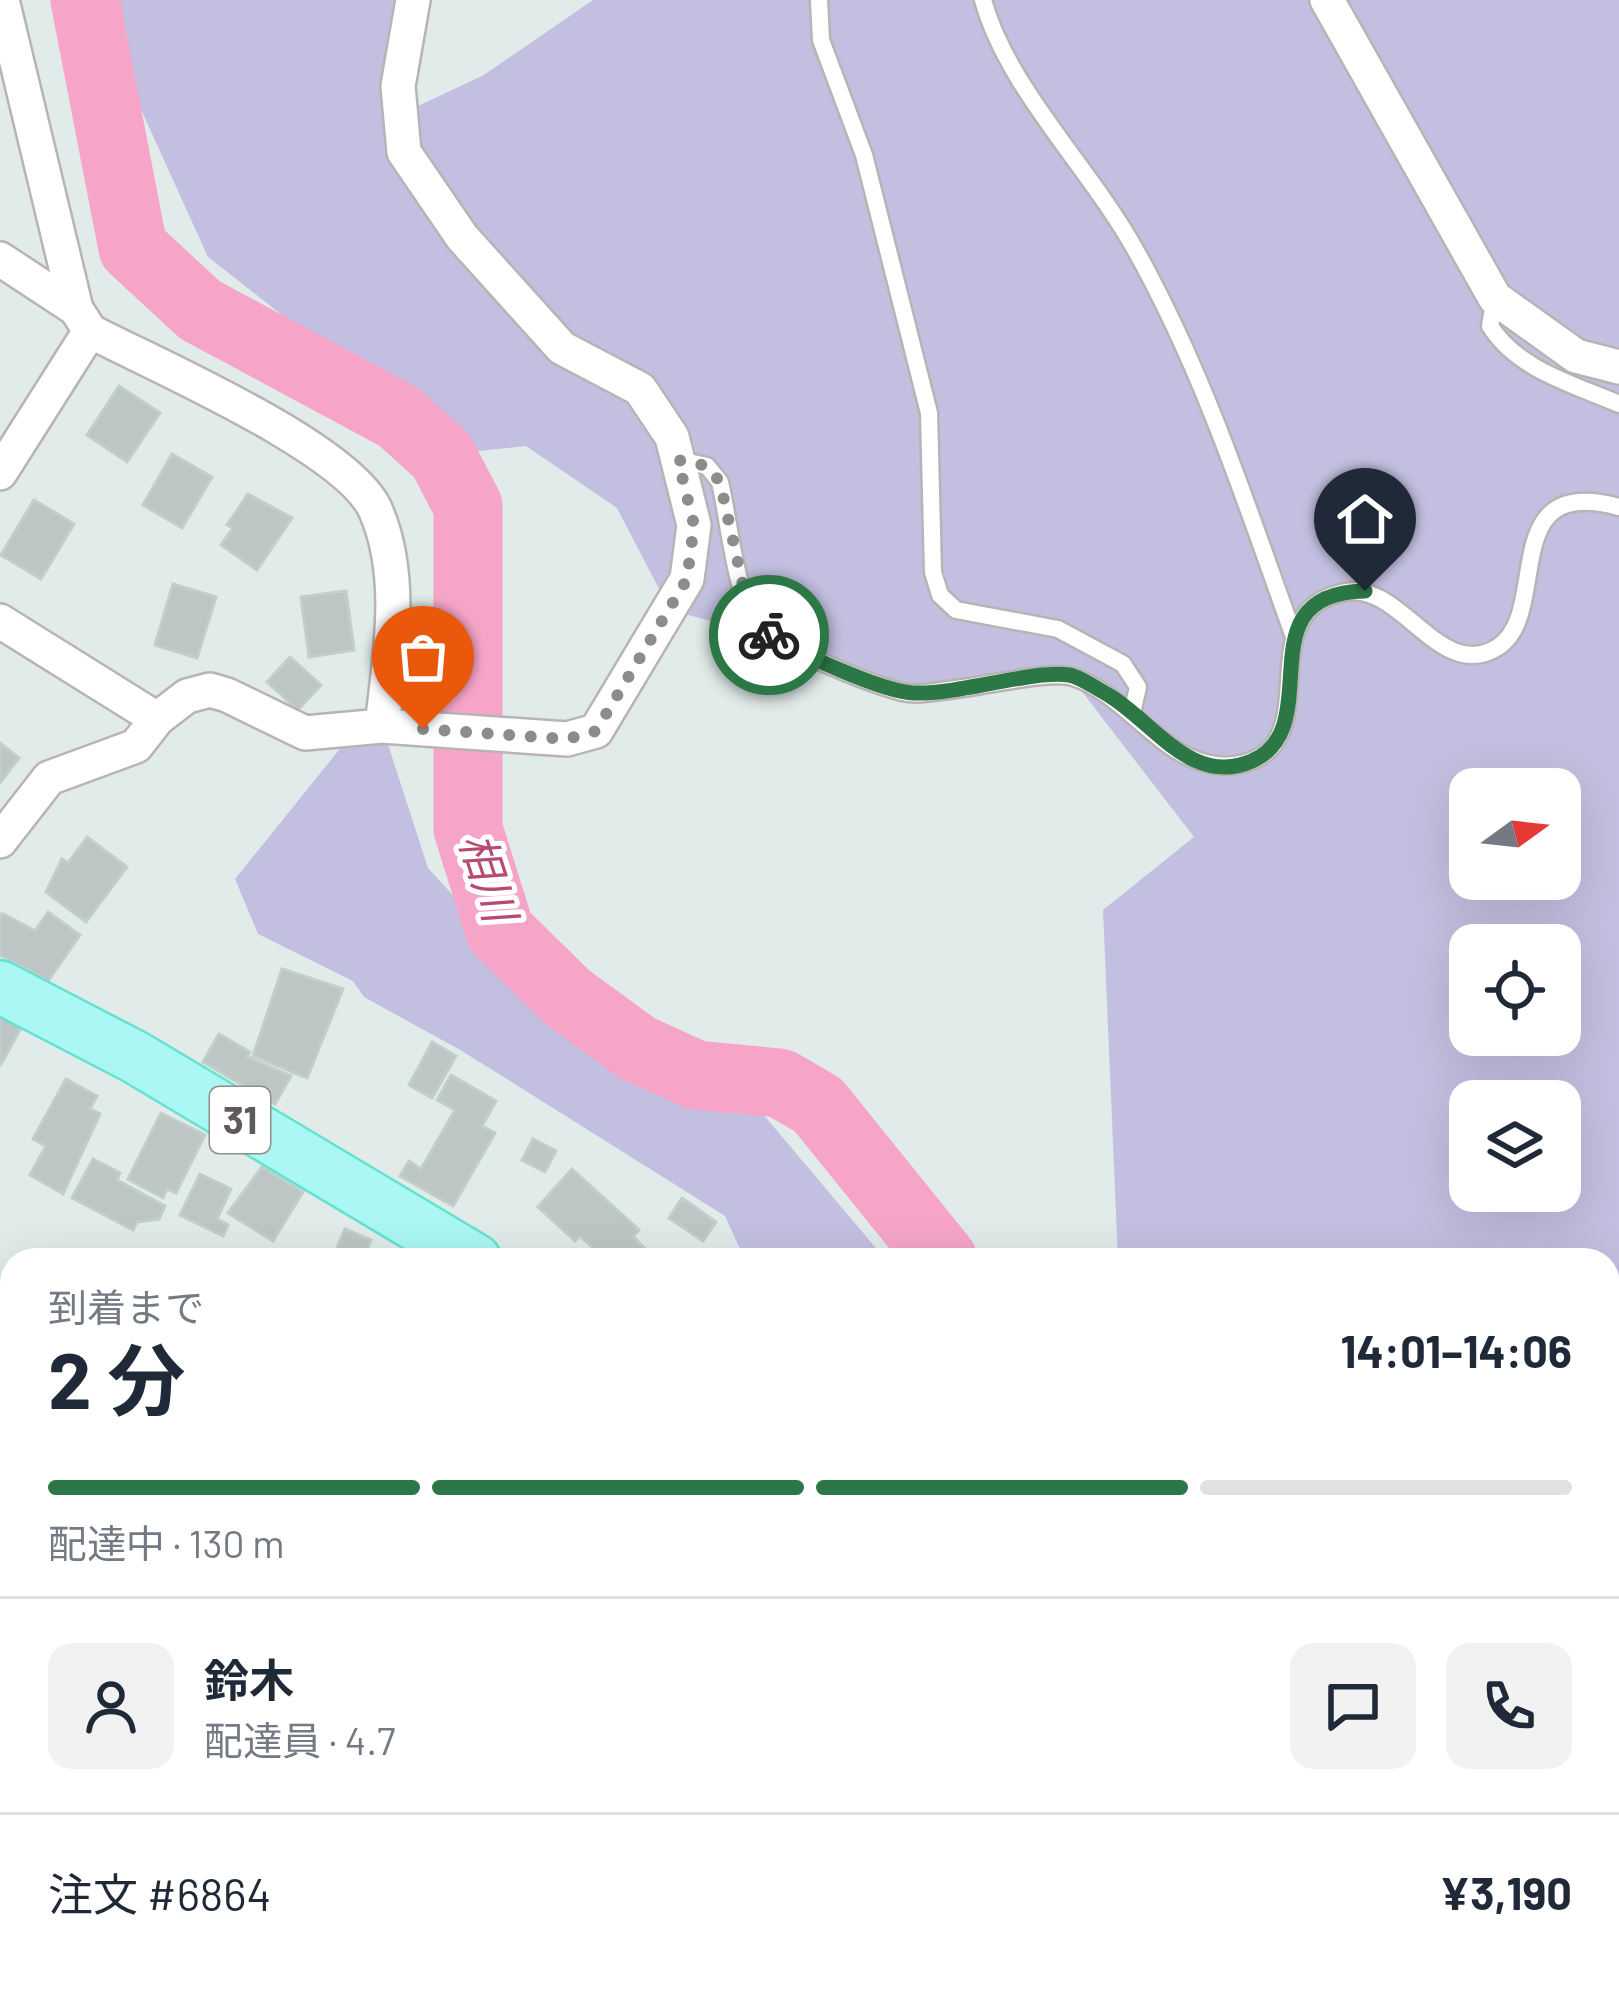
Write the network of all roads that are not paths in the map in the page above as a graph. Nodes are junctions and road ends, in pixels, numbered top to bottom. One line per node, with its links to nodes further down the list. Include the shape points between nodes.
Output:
1 (2, 0): 8 (street)
2 (413, 0): 11 (street, via 398,86 404,152 462,237 562,348 640,389)
3 (819, 0): 16 (lane, via 821,40 864,155 929,413 940,596 956,610 1058,629 1123,664 1138,687)
4 (983, 0): 15 (lane, via 998,45 1108,201 1183,335)
5 (1327, 0): 7 (street)
6 (0, 259): 8 (street)
7 (1495, 298): 9 (street, via 1576,356); 10 (lane, via 1490,326 1502,345)
8 (83, 320): 12 (street); 18 (street, via 357,481 386,545 394,612)
9 (1619, 367)
10 (1619, 404)
11 (678, 460): 16 (lane, via 707,466 720,482 748,608 772,638 902,692 1070,675); 18 (street, via 694,525 687,579 596,731 567,739)
12 (0, 473)
13 (1619, 507): 15 (lane, via 1582,503 1543,522 1532,539 1525,596 1498,647 1466,654 1444,646 1365,591 1328,598)
14 (0, 621): 17 (street)
15 (1293, 634): 16 (lane, via 1288,714 1267,751 1251,761 1207,765 1183,756)
16 (1132, 713)
17 (157, 719): 18 (street, via 210,690 305,734); 19 (street, via 118,756 49,778)
18 (382, 726)
19 (0, 841)
20 (0, 987): 21 (main road, 31)
21 (455, 1248)

